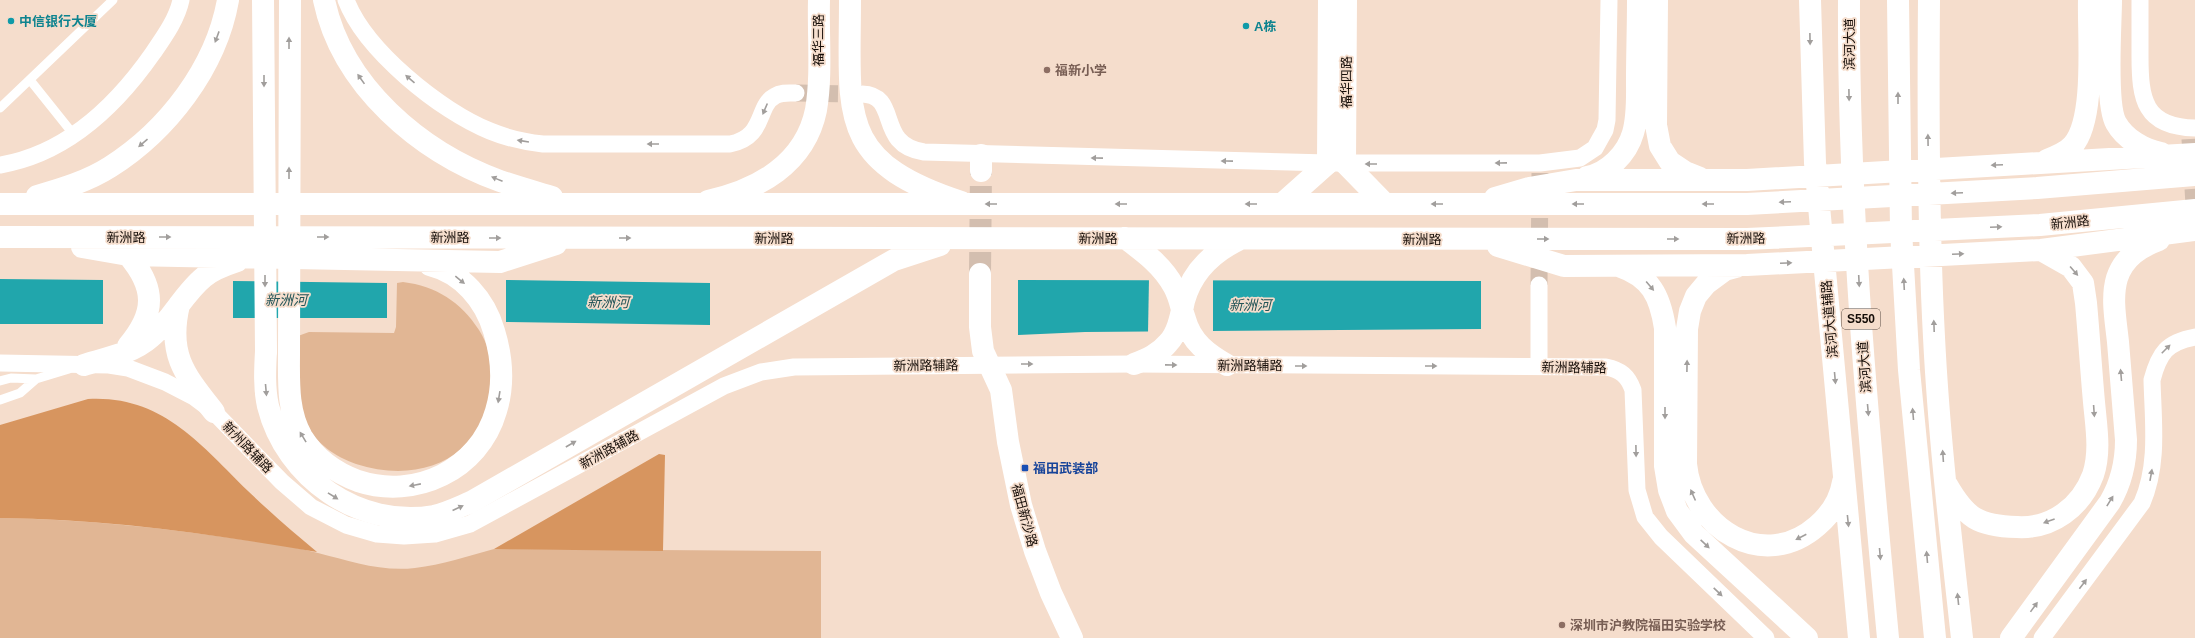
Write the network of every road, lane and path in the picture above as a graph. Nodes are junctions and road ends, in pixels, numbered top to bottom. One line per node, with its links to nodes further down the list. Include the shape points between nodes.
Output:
1 (113, 0): 22 (lane)
2 (181, 0): 26 (street, via 172,24 138,75 116,100)
3 (228, 0): 35 (main road, one-way to 35, via 226,13 213,47 194,83 170,116 143,144 109,168 69,187)
4 (263, 0): 47 (main road, one-way to 47, via 266,392 271,415 294,460 311,479 333,496 368,512 408,517 446,513 470,502 894,260 930,247)
5 (290, 0): 54 (main road, one-way to 5, via 434,266 453,274 483,302 499,344 501,380 496,412 489,430 479,445 455,468 427,482 395,487 362,482 332,468 309,447 296,425 290,400)
6 (324, 0): 36 (main road, one-way to 6, via 499,181 450,158 405,127 370,93 345,57 327,15)
7 (346, 0): 24 (street, one-way to 7, via 772,98 749,136 730,144 543,144 518,141 467,121 421,88 395,66 360,28)
8 (818, 0): 37 (main road, 福华三路, via 816,110 809,132 798,153 781,169 755,185 728,196)
9 (850, 0): 23 (main road)
10 (1329, 0): 29 (main road, 福华四路)
11 (1346, 0): 29 (main road, 福华四路)
12 (1610, 0): 29 (street, one-way to 29, via 1608,107 1605,130 1595,148 1588,154 1540,168)
13 (1638, 0): 33 (main road, via 1637,114 1633,133 1613,164 1598,175)
14 (1657, 0): 34 (main road, via 1656,125 1660,146 1670,162)
15 (1810, 0): 73 (main road, 滨河大道辅路, one-way to 73, via 1815,163)
16 (1848, 0): 81 (main road, 滨河大道 / S550, one-way to 81, via 1849,107 1863,349)
17 (1898, 0): 82 (main road, one-way to 17, via 1909,370 1901,238)
18 (1929, 0): 74 (main road, one-way to 18, via 1934,338 1928,136)
19 (2089, 0): 30 (main road, via 2088,106 2083,129 2073,146 2056,157)
20 (2111, 0): 28 (main road, via 2110,94 2113,116 2120,129 2131,140 2149,150)
21 (2140, 0): 27 (street, via 2140,79 2145,104 2166,124)
22 (30, 80): 25 (lane); 26 (lane)
23 (856, 86): 29 (street, one-way to 23, via 981,163 909,149 893,133 885,106); 38 (main road, via 851,104 857,128 868,150 880,163 911,184)
24 (796, 93)
25 (0, 108)
26 (74, 136): 31 (street, via 32,156)
27 (2192, 137): 28 (main road)
28 (2168, 155): 30 (main road)
29 (1336, 163): 39 (main road); 40 (main road)
30 (2036, 163): 34 (main road, one-way to 34, via 1747,180)
31 (0, 165)
32 (2195, 175): 41 (main road, one-way to 41, via 2037,188 1747,204)
33 (1576, 180): 34 (main road); 41 (main road, via 1529,188)
34 (1704, 180)
35 (0, 204): 36 (main road)
36 (575, 204): 37 (main road)
37 (693, 204): 38 (main road)
38 (966, 204): 39 (main road, one-way to 38)
39 (1282, 204): 40 (main road)
40 (1385, 204): 41 (main road, one-way to 40)
41 (1476, 204)
42 (2195, 210): 50 (main road, 新洲路, one-way to 42, via 1747,239 2040,225)
43 (2187, 231): 51 (main road); 84 (main road, one-way to 43, via 2117,490 2126,457 2115,310 2117,278 2128,258 2136,251)
44 (0, 237): 45 (main road, 新洲路)
45 (28, 237): 46 (main road, 新洲路, one-way to 46); 52 (main road)
46 (576, 238): 47 (main road, 新洲路, one-way to 47); 54 (main road, via 500,262)
47 (973, 238): 48 (main road, 新洲路)
48 (1125, 238): 49 (main road, 新洲路); 60 (main road, via 1148,255 1168,277)
49 (1241, 238): 50 (main road, 新洲路); 60 (main road, via 1212,256 1194,277)
50 (1476, 239): 56 (main road, via 1564,266)
51 (2042, 250): 55 (main road, one-way to 51); 74 (main road, one-way to 74, via 2071,267 2083,283 2097,449 2094,474 2084,494 2070,510 2051,522 2024,528 1978,522 1958,505)
52 (128, 255): 53 (main road); 62 (main road, via 144,279 149,304 143,328)
53 (244, 259): 54 (main road); 59 (main road, via 220,267 204,277)
54 (411, 261)
55 (1747, 265): 56 (main road); 73 (main road, one-way to 55, via 1838,498 1821,523 1798,539 1781,544 1754,544 1729,535 1701,508 1691,491 1685,454 1687,329 1690,311 1696,296 1712,279 1725,270)
56 (1618, 266): 79 (main road, one-way to 79, via 1633,271 1644,280 1655,292 1662,309 1665,328 1665,466 1669,490 1677,512 1694,534)
57 (980, 274): 64 (main road, 福田新沙路, via 981,332 983,351)
58 (1539, 286): 68 (street)
59 (180, 304): 62 (main road, via 143,344); 72 (main road, via 176,320 179,359 185,375)
60 (1182, 310): 65 (main road, via 1169,342 1160,351); 67 (main road, via 1189,332 1196,342)
61 (2195, 337): 85 (street, one-way to 61, via 2142,502 2150,486 2153,466 2152,380 2156,367 2162,353 2171,345)
62 (121, 353): 66 (main road)
63 (0, 363): 66 (street, 新州路辅路)
64 (988, 364): 65 (street, 新洲路辅路, one-way to 65); 75 (street, 新洲路辅路, via 812,366 761,372 708,394 486,517 435,534 390,535 362,531 311,507); 76 (main road, 福田新沙路, via 987,390 1009,510 1021,554); 77 (main road, 福田新沙路, via 1001,390 1012,463 1034,551)
65 (1134, 364): 67 (street, 新洲路辅路, one-way to 67)
66 (84, 365): 69 (lane); 72 (street, 新州路辅路, via 117,367 151,376 188,393)
67 (1227, 365): 68 (street, 新洲路辅路, one-way to 68)
68 (1539, 366): 78 (street, 新洲路辅路, one-way to 78, via 1606,366 1623,373 1630,380 1633,390 1636,475 1640,505 1645,517 1661,538)
69 (36, 379): 70 (lane, via 10,378); 71 (lane, via 20,393)
70 (0, 382)
71 (0, 400)
72 (214, 412): 75 (street, 新州路辅路)
73 (1843, 473): 80 (main road, 滨河大道辅路, one-way to 80)
74 (1945, 481): 83 (main road, one-way to 74)
75 (282, 482)
76 (1056, 638)
77 (1072, 638)
78 (1766, 638)
79 (1807, 638)
80 (1859, 638)
81 (1888, 638)
82 (1935, 638)
83 (1962, 638)
84 (2010, 638)
85 (2042, 638)

